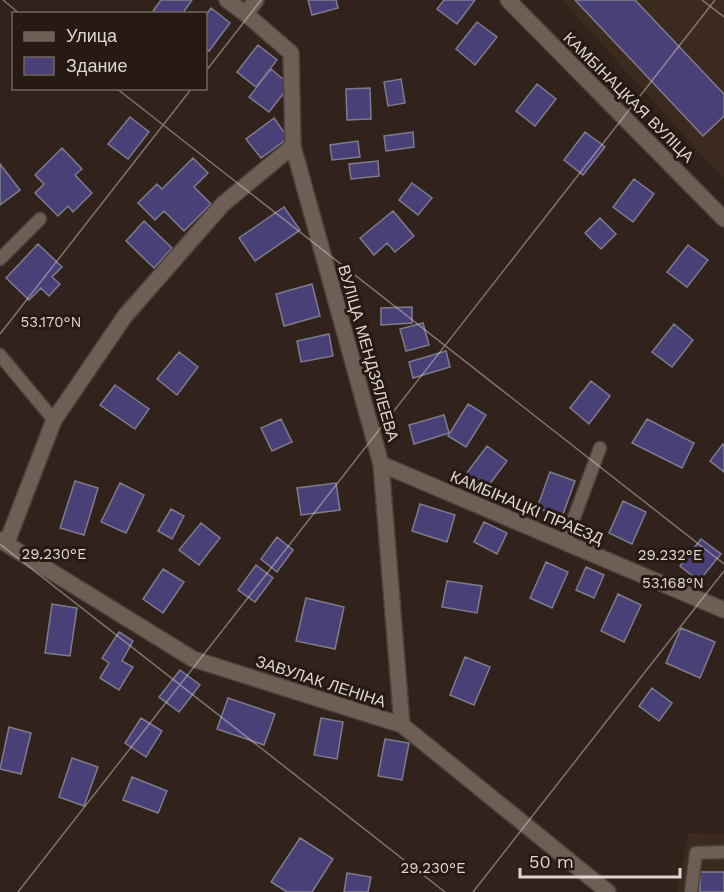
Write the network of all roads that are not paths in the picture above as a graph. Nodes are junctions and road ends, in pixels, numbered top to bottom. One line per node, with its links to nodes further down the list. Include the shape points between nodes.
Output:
1 (227, 0): 4 (street, ВУЛІЦА МЕНДЗЯЛЕЕВА)
2 (256, 0): 4 (street)
3 (508, 0): 7 (street, КАМБІНАЦКАЯ ВУЛІЦА)
4 (246, 14): 5 (street, ВУЛІЦА МЕНДЗЯЛЕЕВА, via 291,53)
5 (293, 146): 10 (street, via 223,204 125,316); 12 (street, ВУЛІЦА МЕНДЗЯЛЕЕВА)
6 (40, 219): 8 (lane)
7 (724, 219)
8 (0, 259)
9 (0, 355): 10 (lane)
10 (54, 420): 13 (street)
11 (600, 448): 14 (lane)
12 (381, 464): 14 (street, КАМБІНАЦКІ ПРАЕЗД); 16 (street, ВУЛІЦА МЕНДЗЯЛЕЕВА)
13 (3, 541): 16 (street, ЗАВУЛАК ЛЕНІНА, via 193,659)
14 (564, 542): 15 (street, КАМБІНАЦКІ ПРАЕЗД)
15 (724, 610)
16 (402, 725): 18 (street, ЗАВУЛАК ЛЕНІНА)
17 (724, 852): 19 (lane, via 696,853)
18 (608, 892)
19 (691, 892)

